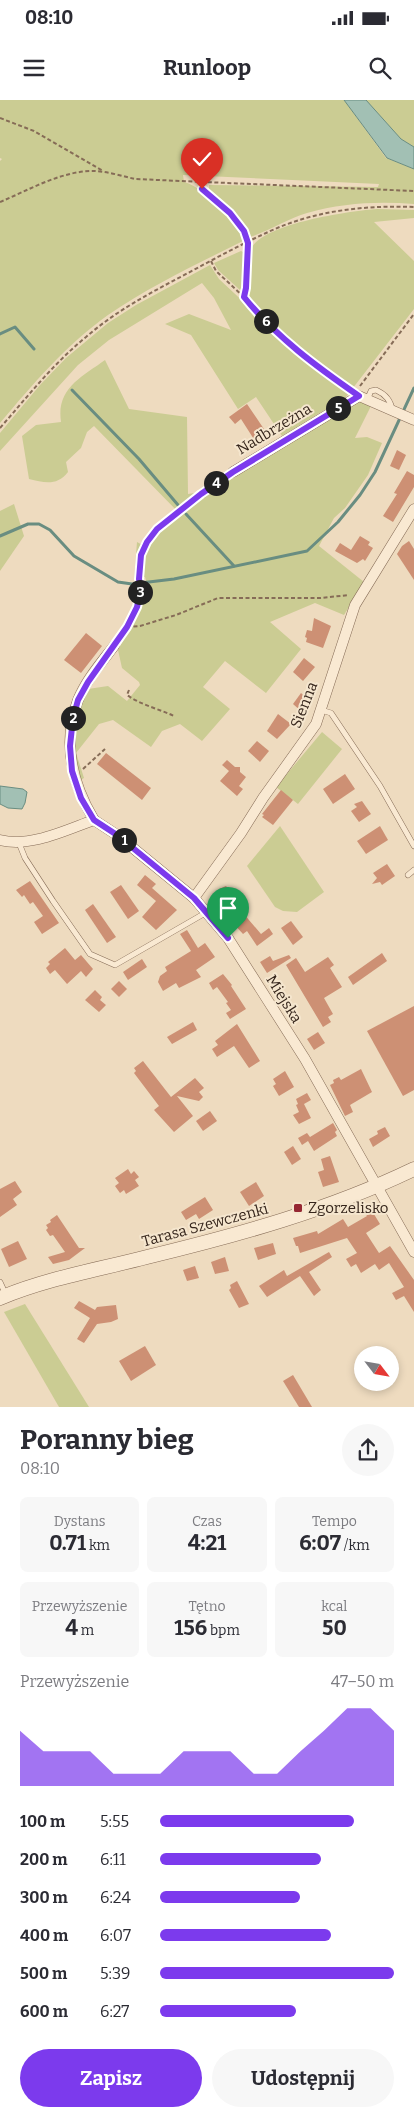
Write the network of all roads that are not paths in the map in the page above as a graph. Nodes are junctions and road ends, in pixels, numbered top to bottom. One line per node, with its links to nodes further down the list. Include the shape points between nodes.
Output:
1 (402, 415): 2 (street, Nadbrzeżna, via 363,398)
2 (233, 472)
3 (414, 509): 4 (street, Sienna)
4 (411, 521): 6 (street, Sienna, via 359,597)
5 (114, 646): 7 (street, via 88,682 73,718 70,746 74,777 81,798)
6 (321, 710): 10 (lane, via 332,713 380,786); 13 (street, Sienna, via 310,736)
7 (94, 820): 9 (street); 13 (street, Miejska)
8 (0, 840): 9 (street)
9 (18, 843): 14 (lane, via 52,901 90,954 115,965)
10 (414, 846)
11 (414, 870): 12 (lane)
12 (408, 875)
13 (194, 898): 14 (street, Miejska)
14 (207, 912): 16 (street, Miejska, via 228,938 305,1060)
15 (414, 1169): 16 (street, Tarasa Szewczenki)
16 (377, 1187): 17 (street, Miejska); 19 (street, Tarasa Szewczenki, via 294,1217 145,1258 61,1277)
17 (414, 1252)
18 (0, 1282): 19 (lane)
19 (3, 1297)

